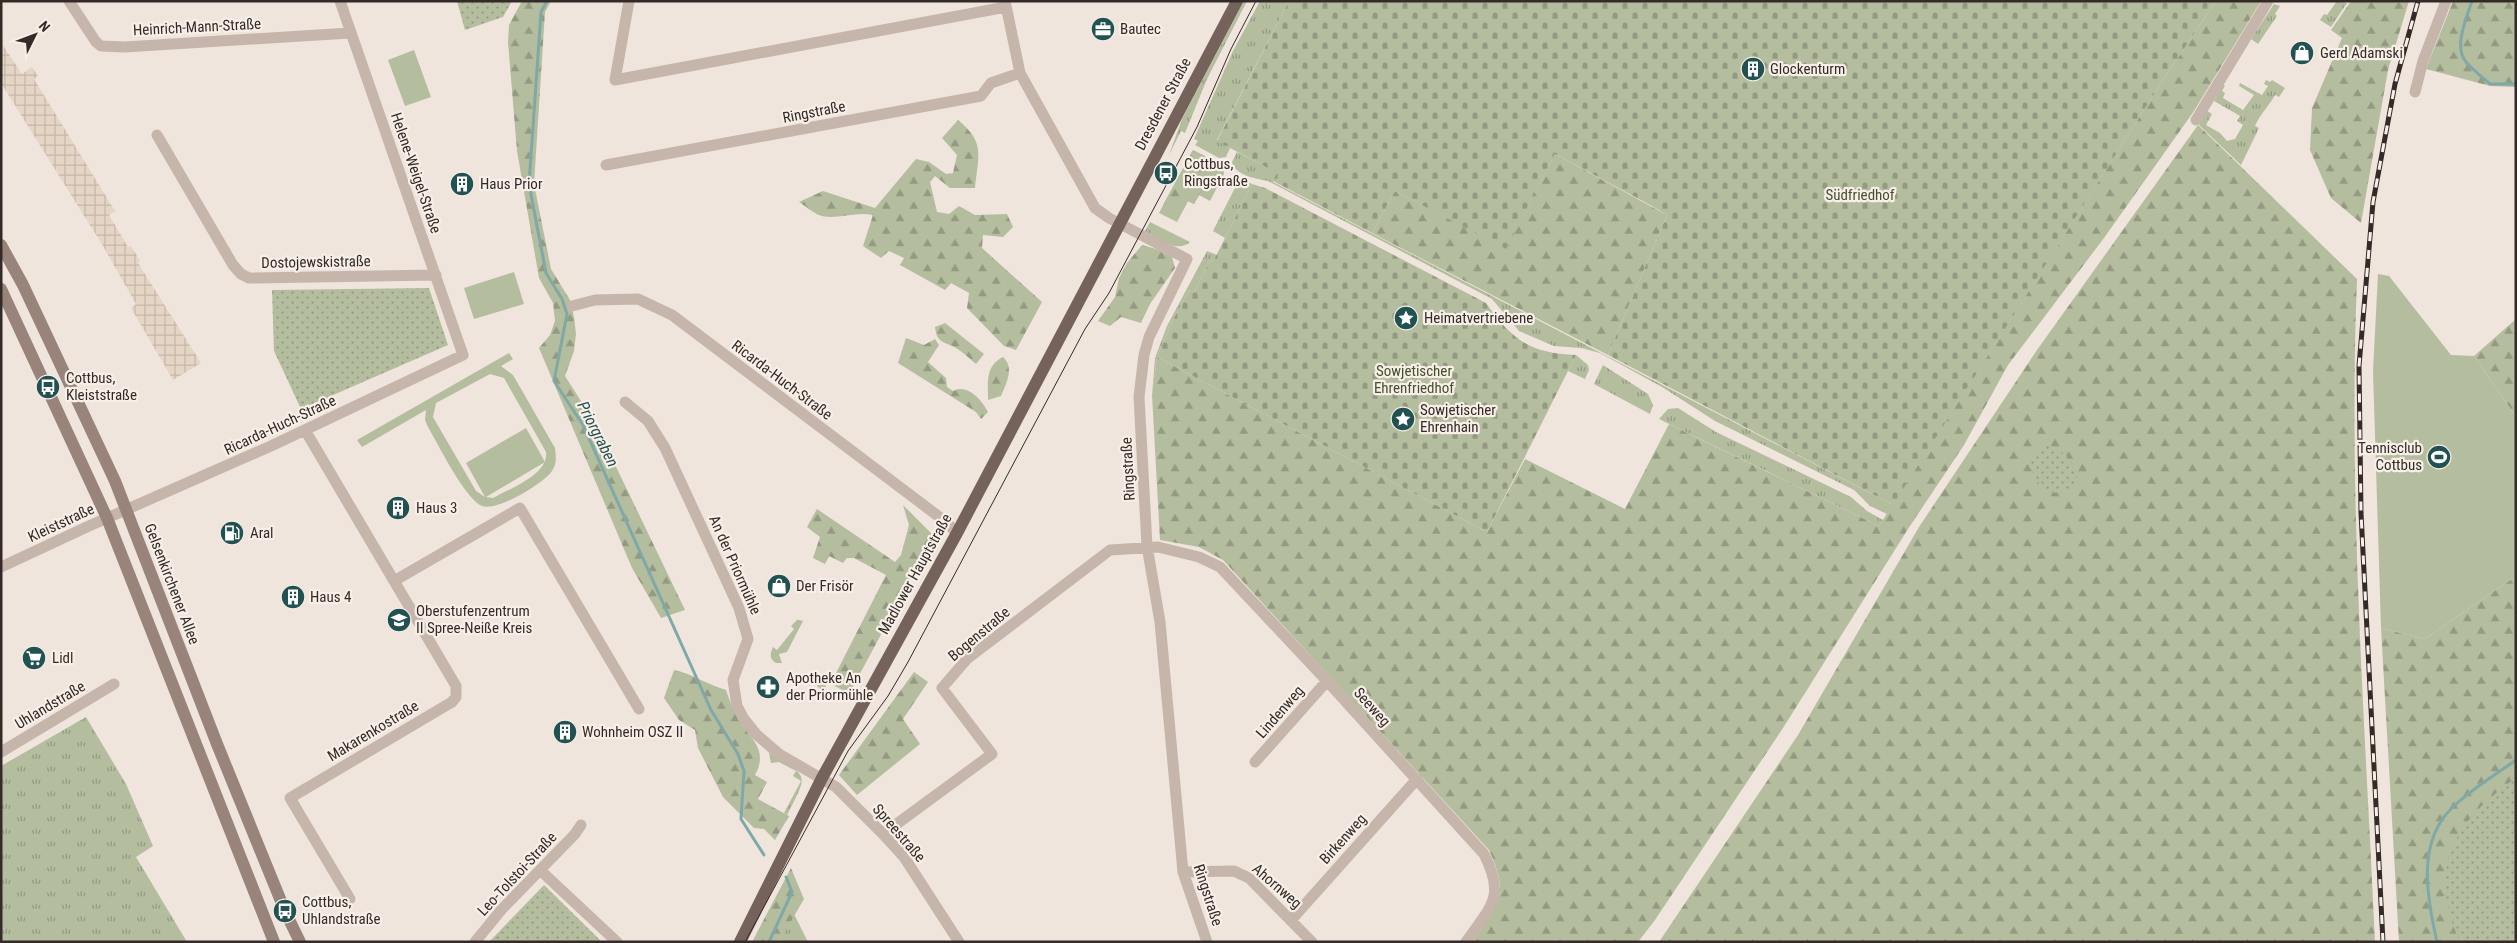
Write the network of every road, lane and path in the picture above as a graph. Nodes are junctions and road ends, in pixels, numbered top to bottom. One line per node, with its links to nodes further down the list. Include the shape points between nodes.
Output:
1 (69, 1): 8 (street, Heinrich-Mann-Straße, via 102,46)
2 (340, 1): 8 (street, Helene-Weigel-Straße)
3 (629, 1): 7 (street, Ringstraße, via 616,80)
4 (1237, 1): 14 (main road, Dresdener Straße)
5 (2268, 1): 11 (street)
6 (2446, 1): 10 (street)
7 (1005, 4): 9 (street, Ringstraße)
8 (350, 33): 16 (street, Helene-Weigel-Straße)
9 (1020, 73): 13 (street, Ringstraße, via 991,83 981,96); 14 (street, Ringstraße, via 1095,208)
10 (2415, 92)
11 (2196, 120)
12 (157, 136): 16 (street, Dostojewskistraße, via 219,242 241,274 249,278)
13 (606, 165)
14 (1119, 223): 24 (main road, Madlower Hauptstraße); 25 (street, Ringstraße, via 1187,259 1155,322 1144,354 1140,397)
15 (1, 244): 22 (main road, Gelsenkirchener Allee)
16 (436, 275): 19 (street, Helene-Weigel-Straße)
17 (1, 289): 23 (main road)
18 (572, 306): 24 (street, Ricarda-Huch-Straße, via 595,300 638,298 672,315)
19 (463, 355): 21 (street, Ricarda-Huch-Straße)
20 (625, 402): 33 (street, An der Priormühle, via 648,421 665,448 739,608 748,639 733,680 735,699 744,719 778,754)
21 (305, 430): 22 (street, Ricarda-Huch-Straße); 27 (street, Makarenkostraße)
22 (127, 510): 23 (street, Ricarda-Huch-Straße); 42 (main road, Gelsenkirchener Allee, via 217,744)
23 (107, 518): 26 (street, Kleiststraße); 41 (main road)
24 (957, 532): 33 (main road, Madlower Hauptstraße)
25 (1147, 546): 28 (street, Seeweg, via 1199,557 1220,567); 36 (street, Bogenstraße, via 1110,550 967,659 942,688 992,754); 38 (street, Ringstraße, via 1160,622)
26 (1, 567)
27 (394, 581): 30 (street, via 520,508); 39 (street, Makarenkostraße, via 456,686 456,697 290,798)
28 (1327, 680): 32 (street, Lindenweg); 34 (street, Seeweg)
29 (114, 684): 31 (street, Uhlandstraße)
30 (639, 709)
31 (1, 752)
32 (1255, 762)
33 (822, 778): 36 (street, Spreestraße, via 836,787); 45 (main road, Madlower Hauptstraße)
34 (1417, 779): 40 (street, Birkenweg); 49 (street, Seeweg, via 1484,854 1493,870 1495,900)
35 (581, 825): 37 (street, Leo-Tolstoi-Straße)
36 (884, 834): 46 (street, Spreestraße, via 904,857)
37 (540, 870): 43 (street, Leo-Tolstoi-Straße); 44 (street)
38 (1183, 872): 40 (street, Ahornweg, via 1234,870 1249,878); 47 (street, Ringstraße)
39 (350, 899)
40 (1292, 919): 48 (street, Ahornweg)
41 (274, 942)
42 (300, 942)
43 (475, 942)
44 (617, 942)
45 (740, 942)
46 (959, 942)
47 (1208, 942)
48 (1312, 942)
49 (1466, 942)

